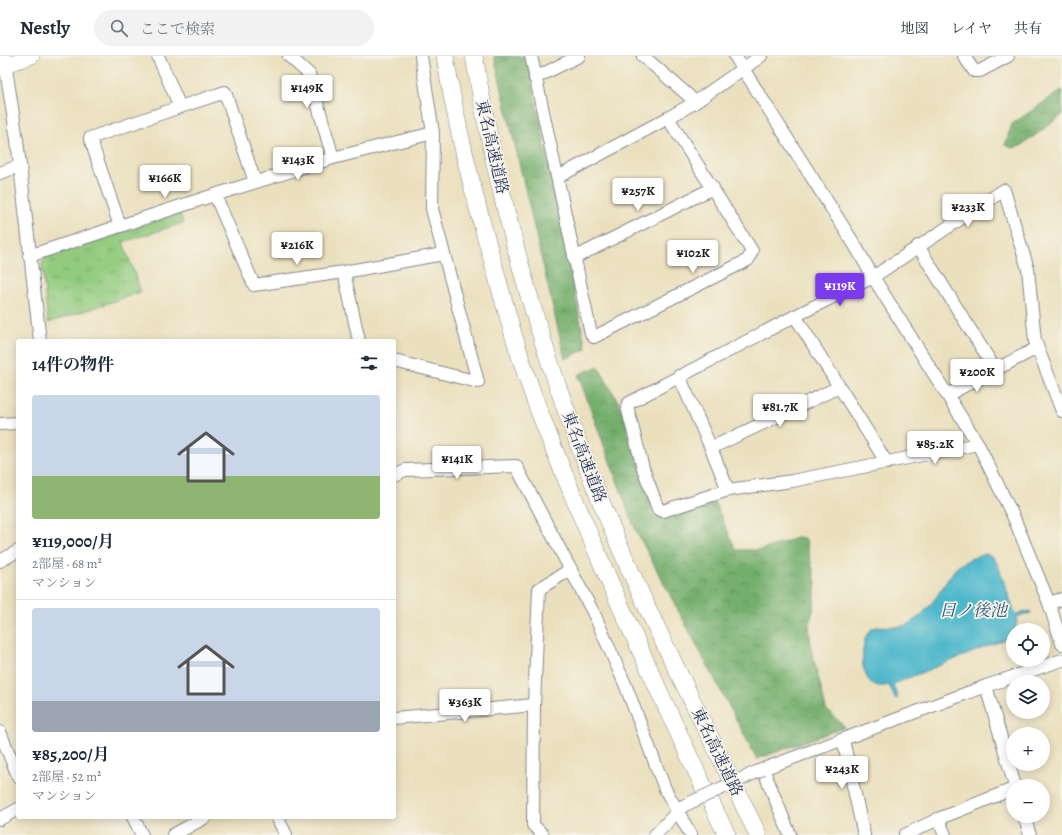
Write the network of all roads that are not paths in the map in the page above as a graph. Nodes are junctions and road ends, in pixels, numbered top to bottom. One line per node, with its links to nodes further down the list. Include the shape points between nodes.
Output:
1 (32, 56): 14 (main road)
2 (158, 56): 18 (street)
3 (289, 56): 21 (street, via 309,74)
4 (421, 56): 20 (street)
5 (445, 56): 82 (highway, 東名高速道路, via 478,211 510,324 539,409 572,494 656,686)
6 (474, 56): 83 (highway, 東名高速道路, via 482,104 512,235 563,403 633,578)
7 (531, 56): 16 (street)
8 (579, 56): 16 (street)
9 (643, 56): 17 (street)
10 (735, 56): 15 (street)
11 (761, 56): 15 (street)
12 (964, 56): 13 (street, via 974,71 980,71)
13 (1008, 56)
14 (4, 63): 22 (street)
15 (743, 70): 17 (street); 34 (street)
16 (535, 78): 24 (street)
17 (694, 103): 19 (street)
18 (180, 107): 25 (street, via 225,92); 28 (street, via 90,138)
19 (668, 118): 24 (street); 26 (street)
20 (433, 133): 21 (street); 30 (street, via 432,209)
21 (333, 158): 25 (street)
22 (19, 166): 23 (street); 31 (street)
23 (0, 173)
24 (558, 176): 32 (street)
25 (255, 182): 27 (street)
26 (713, 188): 32 (street); 32 (street, via 752,251 748,260 594,337 591,334)
27 (216, 196): 28 (street); 33 (street, via 254,285)
28 (120, 226): 31 (street)
29 (918, 246): 34 (street); 38 (street, via 1004,190 1028,269); 40 (street)
30 (443, 254): 33 (street); 39 (street, via 478,382)
31 (30, 256): 36 (street)
32 (574, 258)
33 (344, 272): 37 (street)
34 (873, 277): 35 (street); 43 (street)
35 (796, 316): 41 (street); 42 (street)
36 (40, 339)
37 (359, 339)
38 (1037, 348): 40 (street); 44 (street)
39 (396, 362)
40 (995, 369): 43 (street)
41 (679, 376): 48 (street); 51 (street, via 627,406 643,468 658,509 663,511)
42 (839, 387): 48 (street); 49 (street)
43 (947, 395): 47 (street)
44 (1062, 411)
45 (16, 423): 46 (street)
46 (0, 424)
47 (978, 444): 49 (street); 56 (street, via 1014,518)
48 (711, 448): 51 (street)
49 (887, 463): 51 (street)
50 (396, 474): 54 (street, via 405,470 516,466)
51 (728, 490)
52 (16, 552): 53 (street)
53 (0, 561)
54 (571, 569): 60 (street, via 539,589); 68 (street, via 596,616 665,789)
55 (1062, 599): 56 (street)
56 (1049, 603): 57 (street)
57 (1062, 644)
58 (1062, 660): 59 (street)
59 (986, 686): 63 (street); 66 (street)
60 (534, 705): 61 (street); 79 (street, via 533,825)
61 (396, 718)
62 (0, 732): 65 (street)
63 (843, 740): 64 (street); 85 (street)
64 (763, 769): 68 (street, bridge); 84 (street)
65 (16, 771)
66 (1013, 779)
67 (1006, 792): 74 (street)
68 (680, 808): 80 (street); 81 (street)
69 (16, 810): 70 (street)
70 (0, 819)
71 (134, 819): 76 (street)
72 (202, 819): 77 (street)
73 (278, 819): 78 (street)
74 (938, 819): 86 (street); 87 (street)
75 (1026, 823): 88 (street)
76 (142, 835)
77 (172, 835)
78 (286, 835)
79 (543, 835)
80 (655, 835)
81 (691, 835)
82 (727, 835)
83 (758, 835)
84 (790, 835)
85 (864, 835)
86 (905, 835)
87 (945, 835)
88 (1030, 835)

